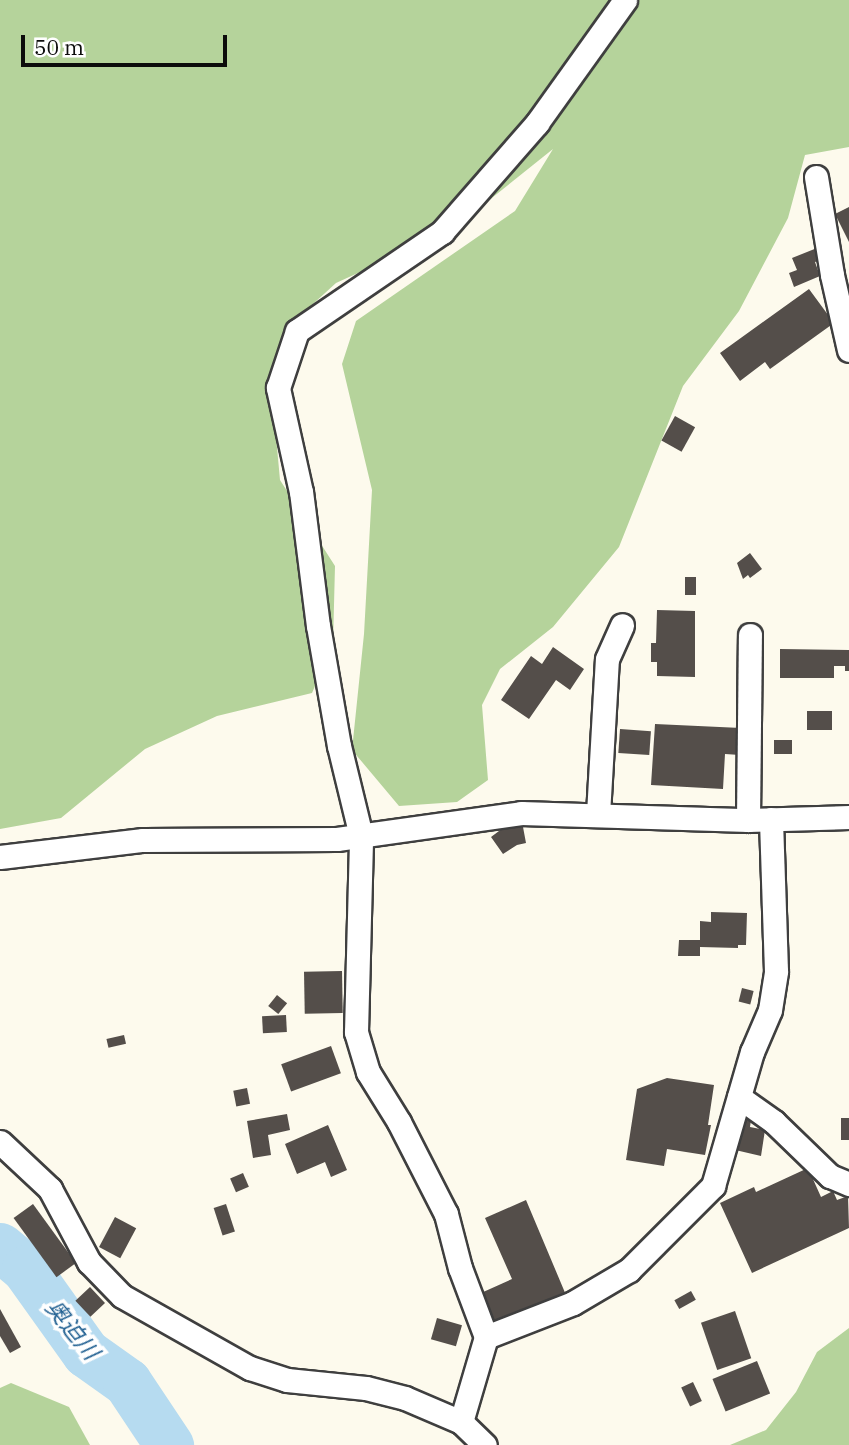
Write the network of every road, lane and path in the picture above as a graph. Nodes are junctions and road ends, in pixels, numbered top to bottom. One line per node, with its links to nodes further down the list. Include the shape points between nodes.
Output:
1 (625, 0): 9 (street, via 537,123 442,232 296,331 278,388 301,492 339,746)
2 (816, 177): 3 (street)
3 (849, 350)
4 (622, 625): 6 (street, via 607,659)
5 (750, 635): 8 (street)
6 (598, 814): 8 (street); 9 (street, via 521,813)
7 (849, 817): 8 (street)
8 (760, 819): 11 (street, via 776,971 770,1010)
9 (361, 836): 10 (street, via 144,840); 14 (street, via 356,1031 368,1072 446,1214)
10 (0, 857)
11 (739, 1097): 13 (street, via 774,1122 830,1175); 14 (street, via 713,1186 629,1269 573,1303)
12 (0, 1142): 15 (street, via 50,1189 89,1262 122,1296 250,1368 286,1380 366,1388 405,1398)
13 (849, 1184)
14 (486, 1337): 15 (street)
15 (461, 1422): 16 (street)
16 (485, 1445)

